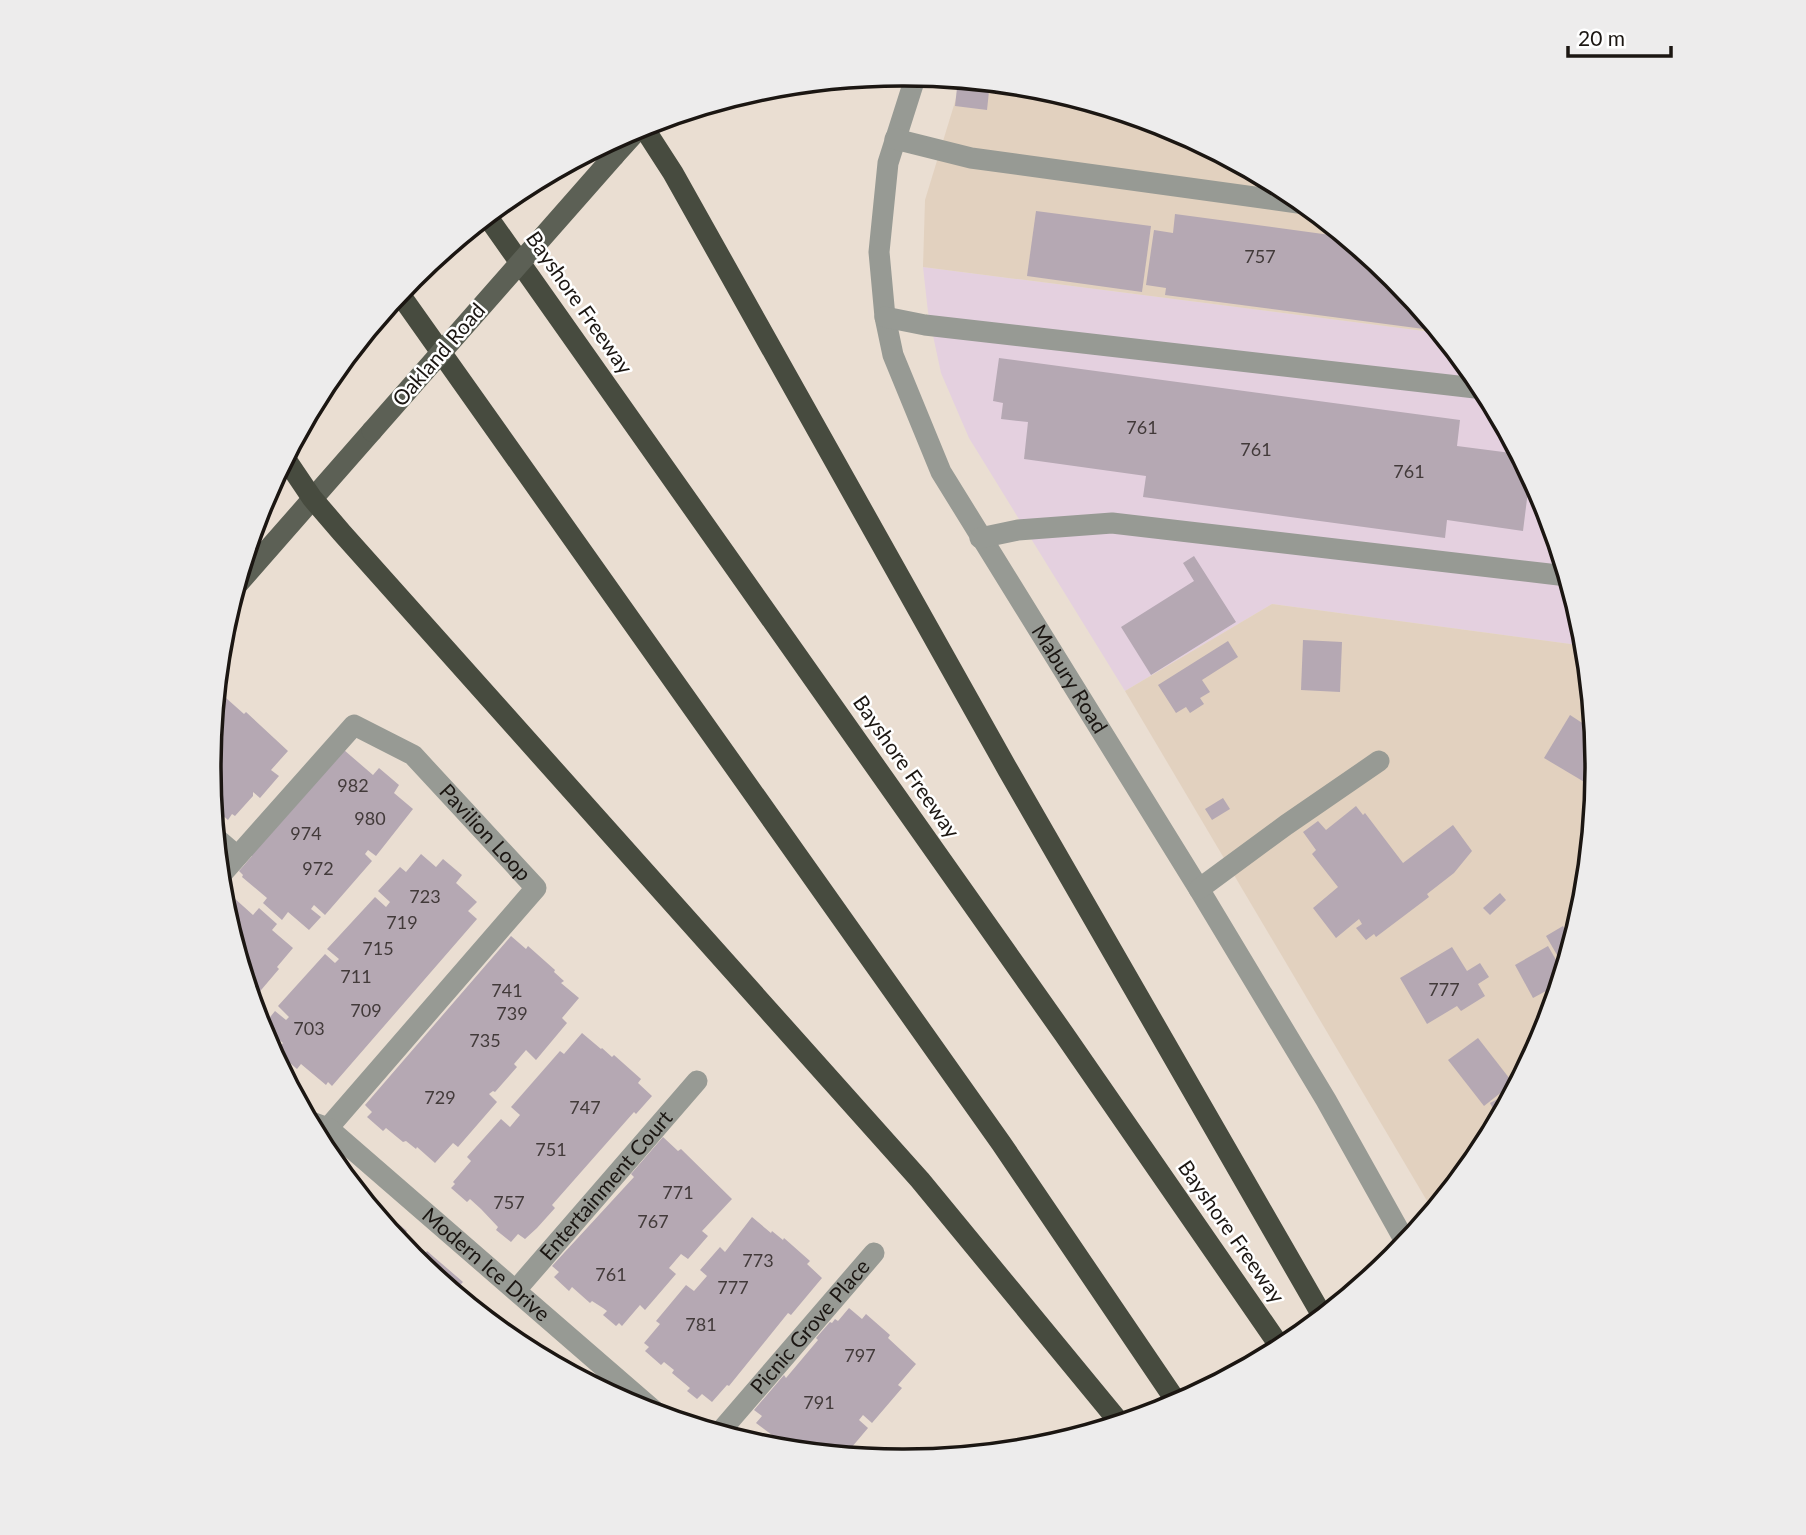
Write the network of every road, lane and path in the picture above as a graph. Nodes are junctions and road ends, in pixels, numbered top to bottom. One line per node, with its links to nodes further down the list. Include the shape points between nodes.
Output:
1 (912, 86): 3 (street, Mabury Road)
2 (649, 135): 26 (highway)
3 (895, 139): 5 (street, via 971,158); 8 (street, Mabury Road, via 888,163 879,252)
4 (623, 147): 11 (main road, Oakland Road, bridge)
5 (1282, 201)
6 (492, 224): 27 (highway, Bayshore Freeway)
7 (405, 302): 29 (highway, via 1001,1143)
8 (885, 317): 9 (street); 12 (street, Mabury Road, via 893,355 941,472)
9 (1469, 387)
10 (291, 467): 11 (highway)
11 (312, 498): 13 (main road, Oakland Road); 30 (highway, via 920,1180)
12 (980, 538): 14 (street, via 1018,530 1112,523); 19 (street, Mabury Road)
13 (251, 569)
14 (1557, 575)
15 (1380, 761): 19 (street)
16 (226, 847): 17 (street)
17 (237, 856): 18 (street, Pavilion Loop); 21 (street, Pavilion Loop, via 354,725 413,755 536,888)
18 (229, 866)
19 (1199, 889): 23 (street, Mabury Road)
20 (697, 1081): 25 (street, Entertainment Court)
21 (321, 1122)
22 (327, 1130): 25 (street, Modern Ice Drive)
23 (1402, 1232)
24 (874, 1253): 31 (street, Picnic Grove Place)
25 (516, 1290): 28 (street, Modern Ice Drive)
26 (1318, 1308)
27 (1275, 1339)
28 (635, 1394)
29 (1171, 1394)
30 (1114, 1415)
31 (725, 1426)

